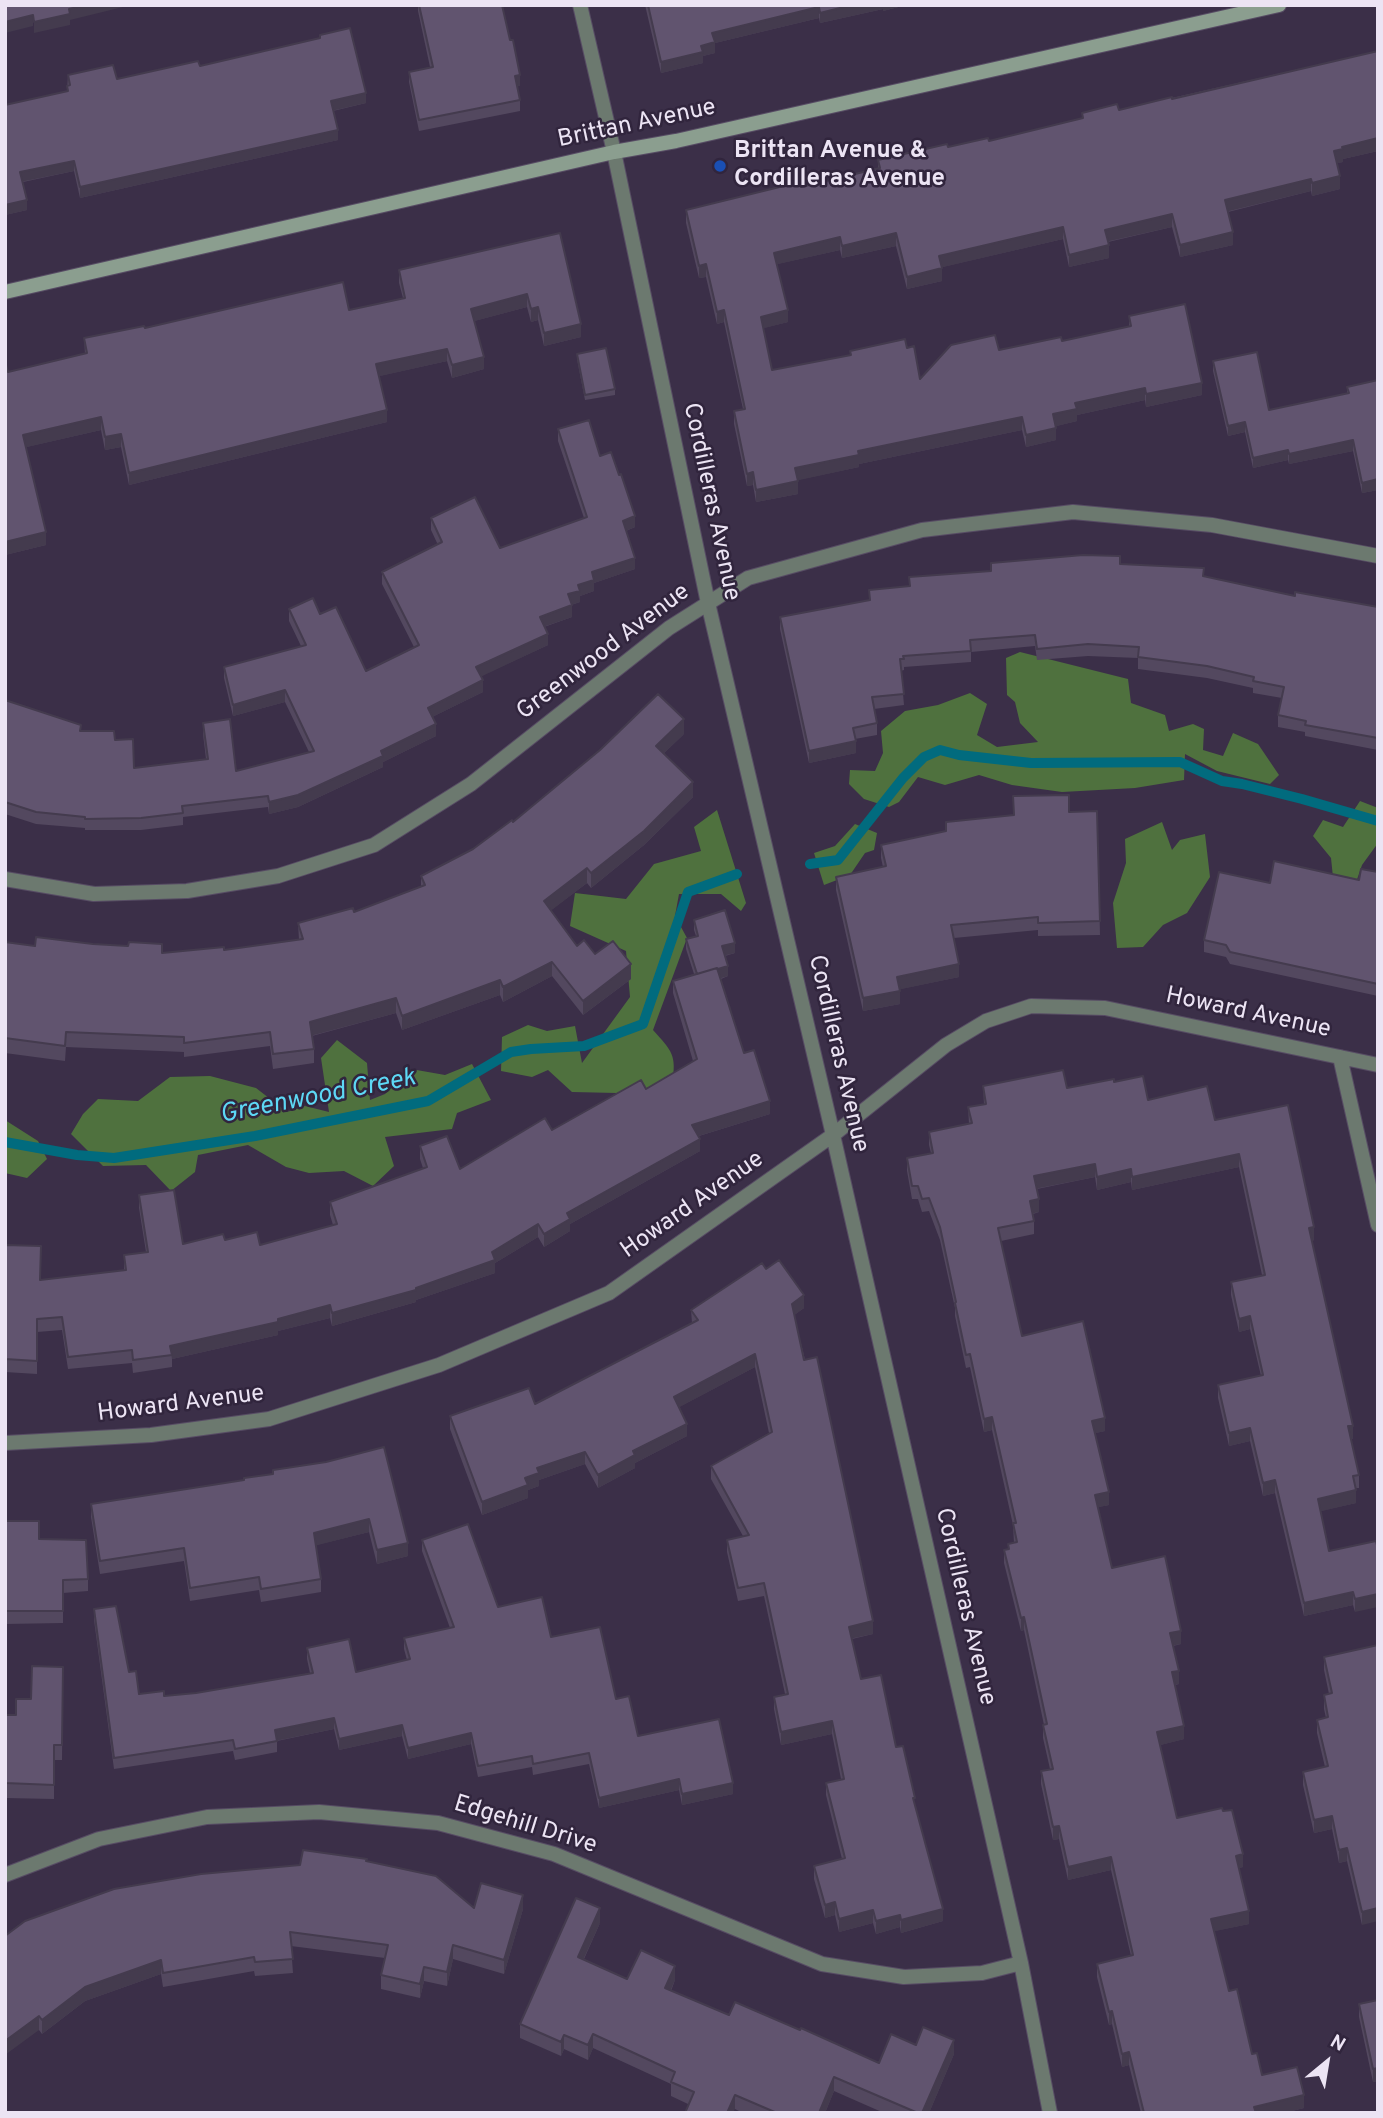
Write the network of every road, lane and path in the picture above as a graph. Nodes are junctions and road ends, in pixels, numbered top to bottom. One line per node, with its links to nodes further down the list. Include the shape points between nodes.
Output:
1 (580, 5): 3 (street, Cordilleras Avenue)
2 (1279, 5): 3 (main road, Brittan Avenue)
3 (614, 152): 4 (main road, Brittan Avenue); 6 (street, Cordilleras Avenue)
4 (5, 292)
5 (1378, 556): 6 (street, Greenwood Avenue, via 1212,525 1073,512 922,530 748,578)
6 (708, 603): 7 (street, Greenwood Avenue, via 669,628 471,784 374,845 278,876 187,891 94,894); 10 (street, Cordilleras Avenue)
7 (5, 879)
8 (1340, 1057): 9 (street, Howard Avenue); 10 (street, Howard Avenue, via 1105,1008 1031,1006 986,1021 946,1045); 11 (street)
9 (1378, 1065)
10 (833, 1135): 12 (street, Howard Avenue, via 610,1293 439,1365 269,1419 151,1435); 14 (street, Cordilleras Avenue)
11 (1378, 1225)
12 (5, 1443)
13 (5, 1875): 14 (street, Edgehill Drive, via 99,1839 207,1817 319,1812 438,1823 554,1854 822,1964 904,1977 982,1973)
14 (1021, 1964): 15 (street, Cordilleras Avenue)
15 (1049, 2113)

